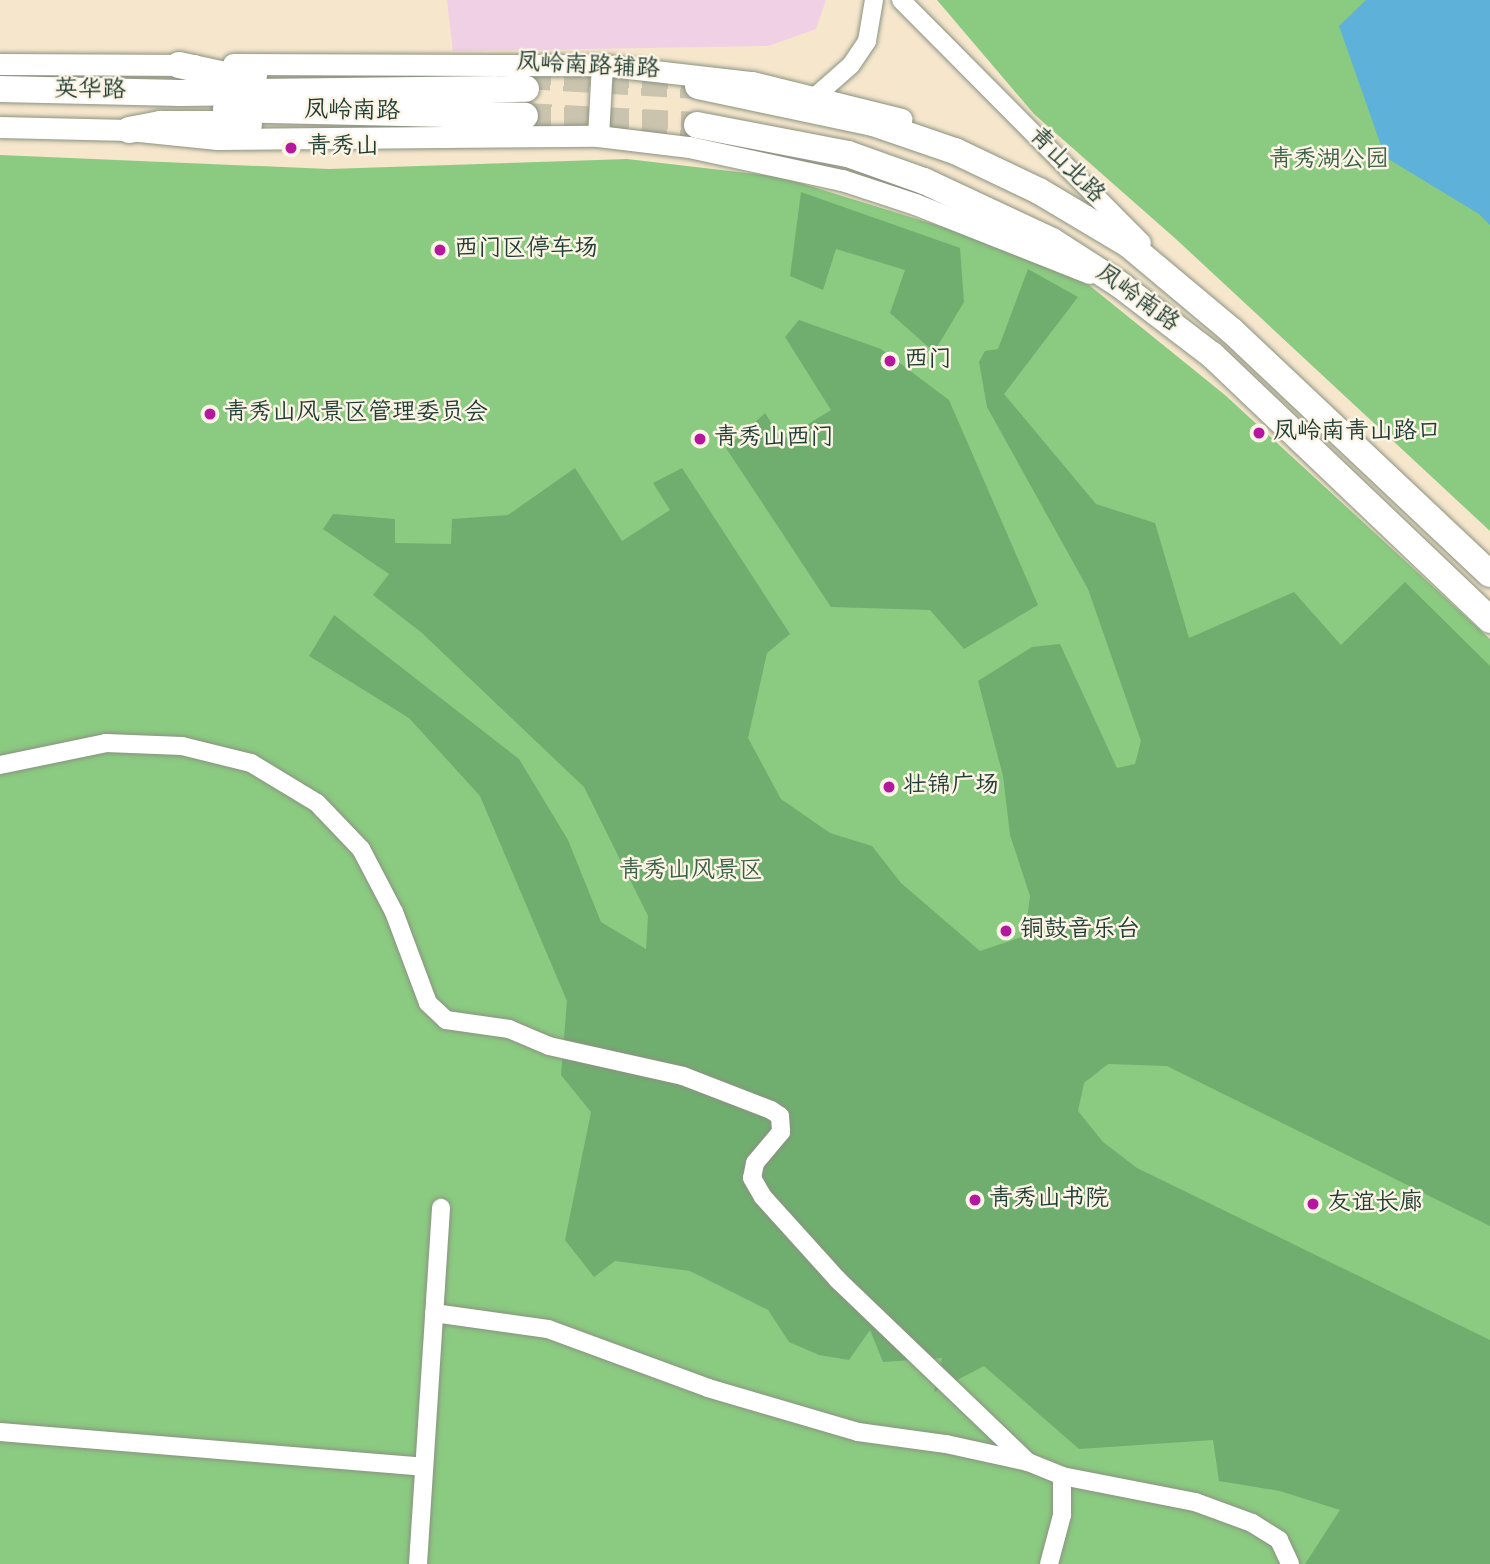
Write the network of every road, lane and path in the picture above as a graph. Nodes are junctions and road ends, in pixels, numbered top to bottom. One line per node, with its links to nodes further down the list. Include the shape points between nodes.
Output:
1 (874, 0): 8 (street, via 867,41 845,72)
2 (901, 0): 17 (street, 青山北路)
3 (0, 65): 4 (street, 凤岭南路辅路)
4 (179, 65): 5 (street, 凤岭南路辅路); 9 (main road, 凤岭南路, via 225,75 526,83)
5 (602, 65): 8 (street, 凤岭南路辅路, via 712,76); 16 (street)
6 (0, 89): 9 (main road, 英华路)
7 (699, 92): 19 (main road, 凤岭南路, via 868,134 952,164 1044,208 1109,246)
8 (817, 95): 17 (street, 凤岭南路辅路, via 960,140 1025,171)
9 (179, 100): 10 (main road, 英华路); 11 (main road, 凤岭南路)
10 (0, 105)
11 (463, 114): 12 (main road, 凤岭南路); 15 (main road, via 391,124 160,124)
12 (526, 116)
13 (697, 125): 18 (main road, 凤岭南路, via 848,154 924,181 1022,225)
14 (0, 127): 15 (street)
15 (129, 130): 16 (street, via 218,139)
16 (598, 136): 18 (street, via 766,160 842,180)
17 (1140, 241): 19 (street, 青山北路)
18 (1119, 284): 21 (main road, 凤岭南路, via 1212,355)
19 (1232, 331): 20 (main road, 凤岭南路)
20 (1490, 574)
21 (1490, 620)
22 (0, 765): 26 (street, via 106,743 182,746 251,763 317,803 361,849 394,912 428,1003 446,1020 509,1029 549,1046 683,1076 780,1116 781,1132 755,1163 752,1178 763,1197 838,1280)
23 (441, 1208): 24 (street)
24 (434, 1313): 26 (street, via 548,1329 708,1388 847,1429); 27 (street)
25 (0, 1432): 27 (street)
26 (1028, 1462): 28 (street)
27 (424, 1467): 29 (street)
28 (1062, 1476): 30 (street, via 1062,1515); 31 (street, via 1195,1502 1252,1523 1279,1540)
29 (418, 1564)
30 (1049, 1564)
31 (1290, 1564)

